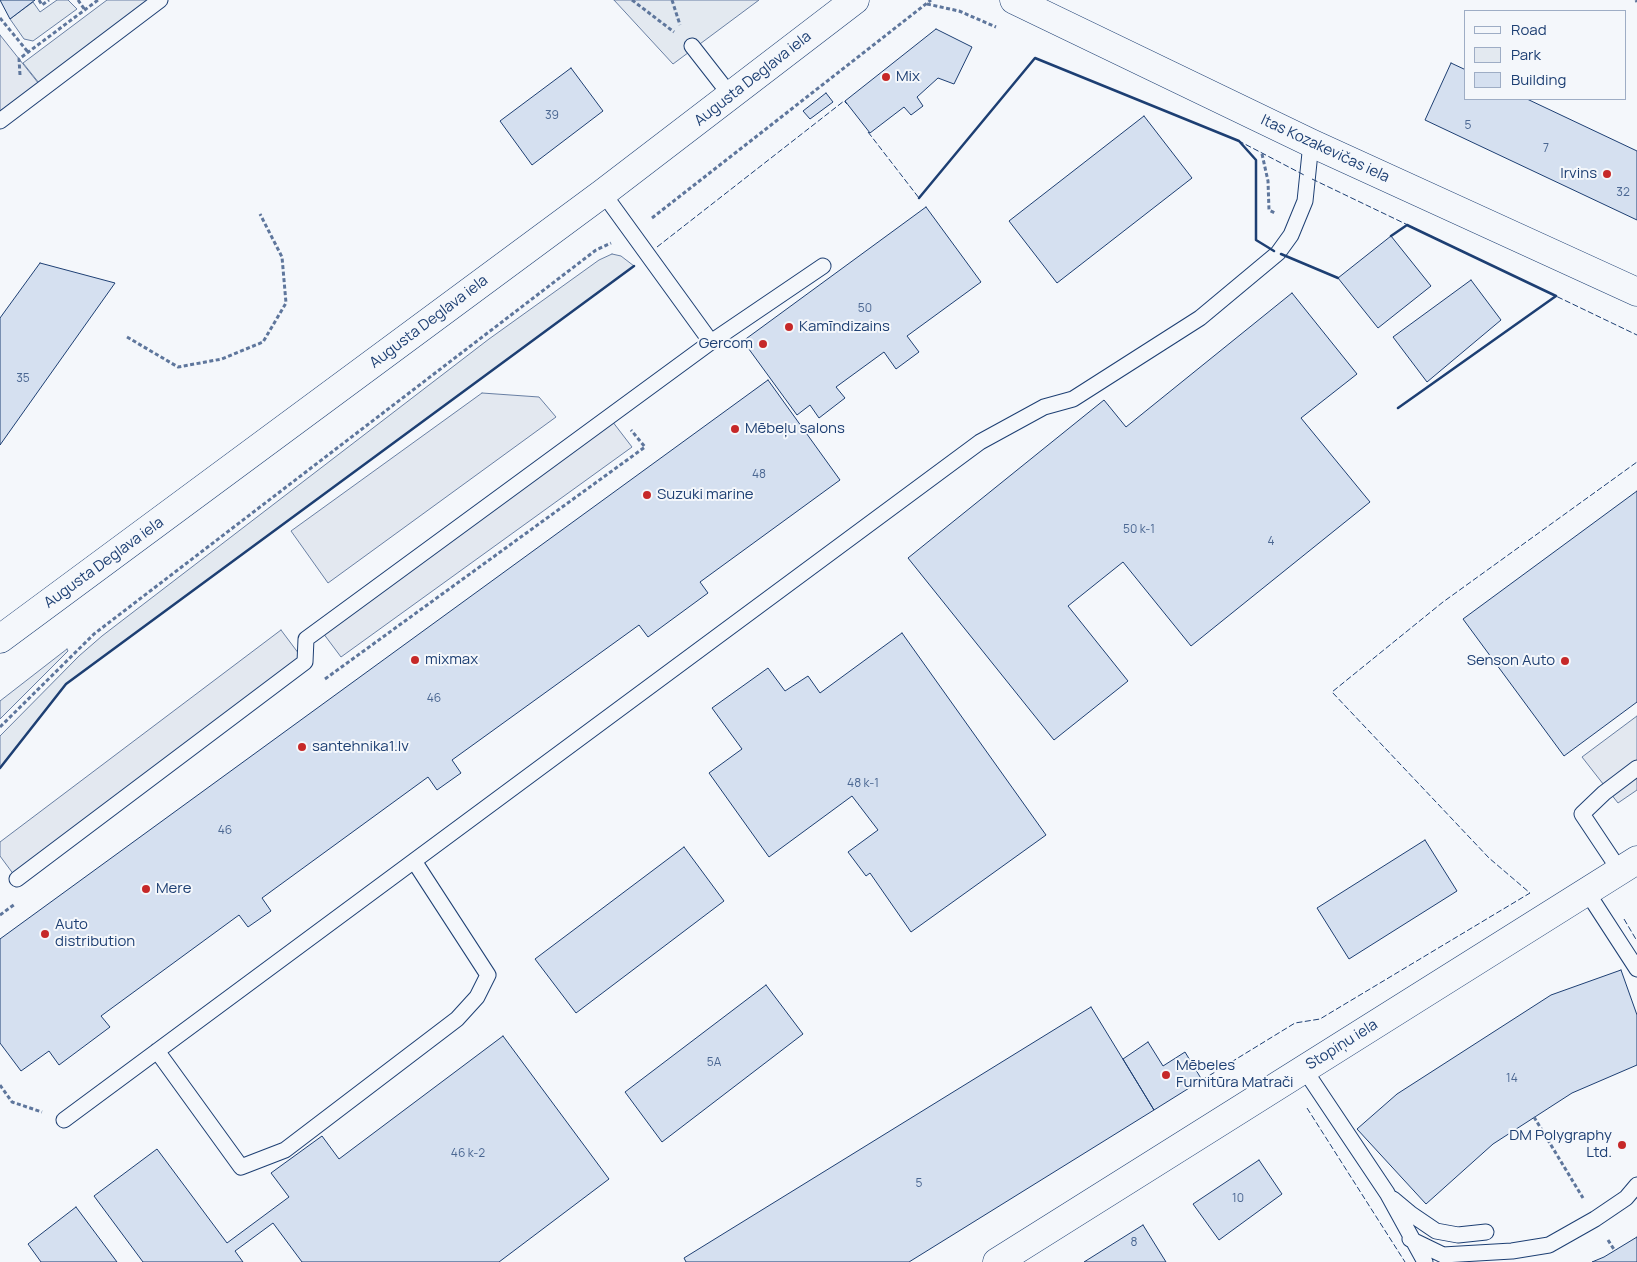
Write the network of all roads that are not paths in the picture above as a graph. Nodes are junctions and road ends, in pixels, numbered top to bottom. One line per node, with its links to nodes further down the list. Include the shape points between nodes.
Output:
1 (160, 0): 6 (lane)
2 (854, 0): 5 (street, Augusta Deglava iela)
3 (1014, 0): 7 (street, Itas Kozakevičas iela)
4 (692, 46): 5 (lane)
5 (731, 96): 8 (street, Augusta Deglava iela)
6 (0, 121)
7 (1311, 143): 10 (street, Itas Kozakevičas iela); 14 (lane, via 1305,201 1291,235 1278,253 1200,318 1073,399 1044,407 980,442)
8 (603, 194): 11 (lane); 12 (street, Augusta Deglava iela)
9 (823, 266): 11 (lane)
10 (1637, 292)
11 (711, 342): 16 (lane, via 306,640 305,662)
12 (0, 640)
13 (1637, 768): 15 (lane, via 1582,814)
14 (414, 861): 19 (lane); 19 (lane, via 488,976 477,998 457,1019 285,1150 241,1166)
15 (1628, 866): 17 (street, Stopiņu iela)
16 (17, 879)
17 (1587, 892): 18 (lane); 20 (street, Stopiņu iela)
18 (1637, 969)
19 (157, 1051): 21 (lane)
20 (1304, 1069): 23 (lane); 26 (street, Stopiņu iela)
21 (64, 1120)
22 (1637, 1185): 25 (lane, via 1626,1198 1549,1245 1512,1252 1443,1254)
23 (1387, 1193): 24 (lane, via 1436,1231 1458,1235); 25 (lane)
24 (1486, 1232)
25 (1410, 1239): 27 (lane)
26 (997, 1262)
27 (1424, 1262)

